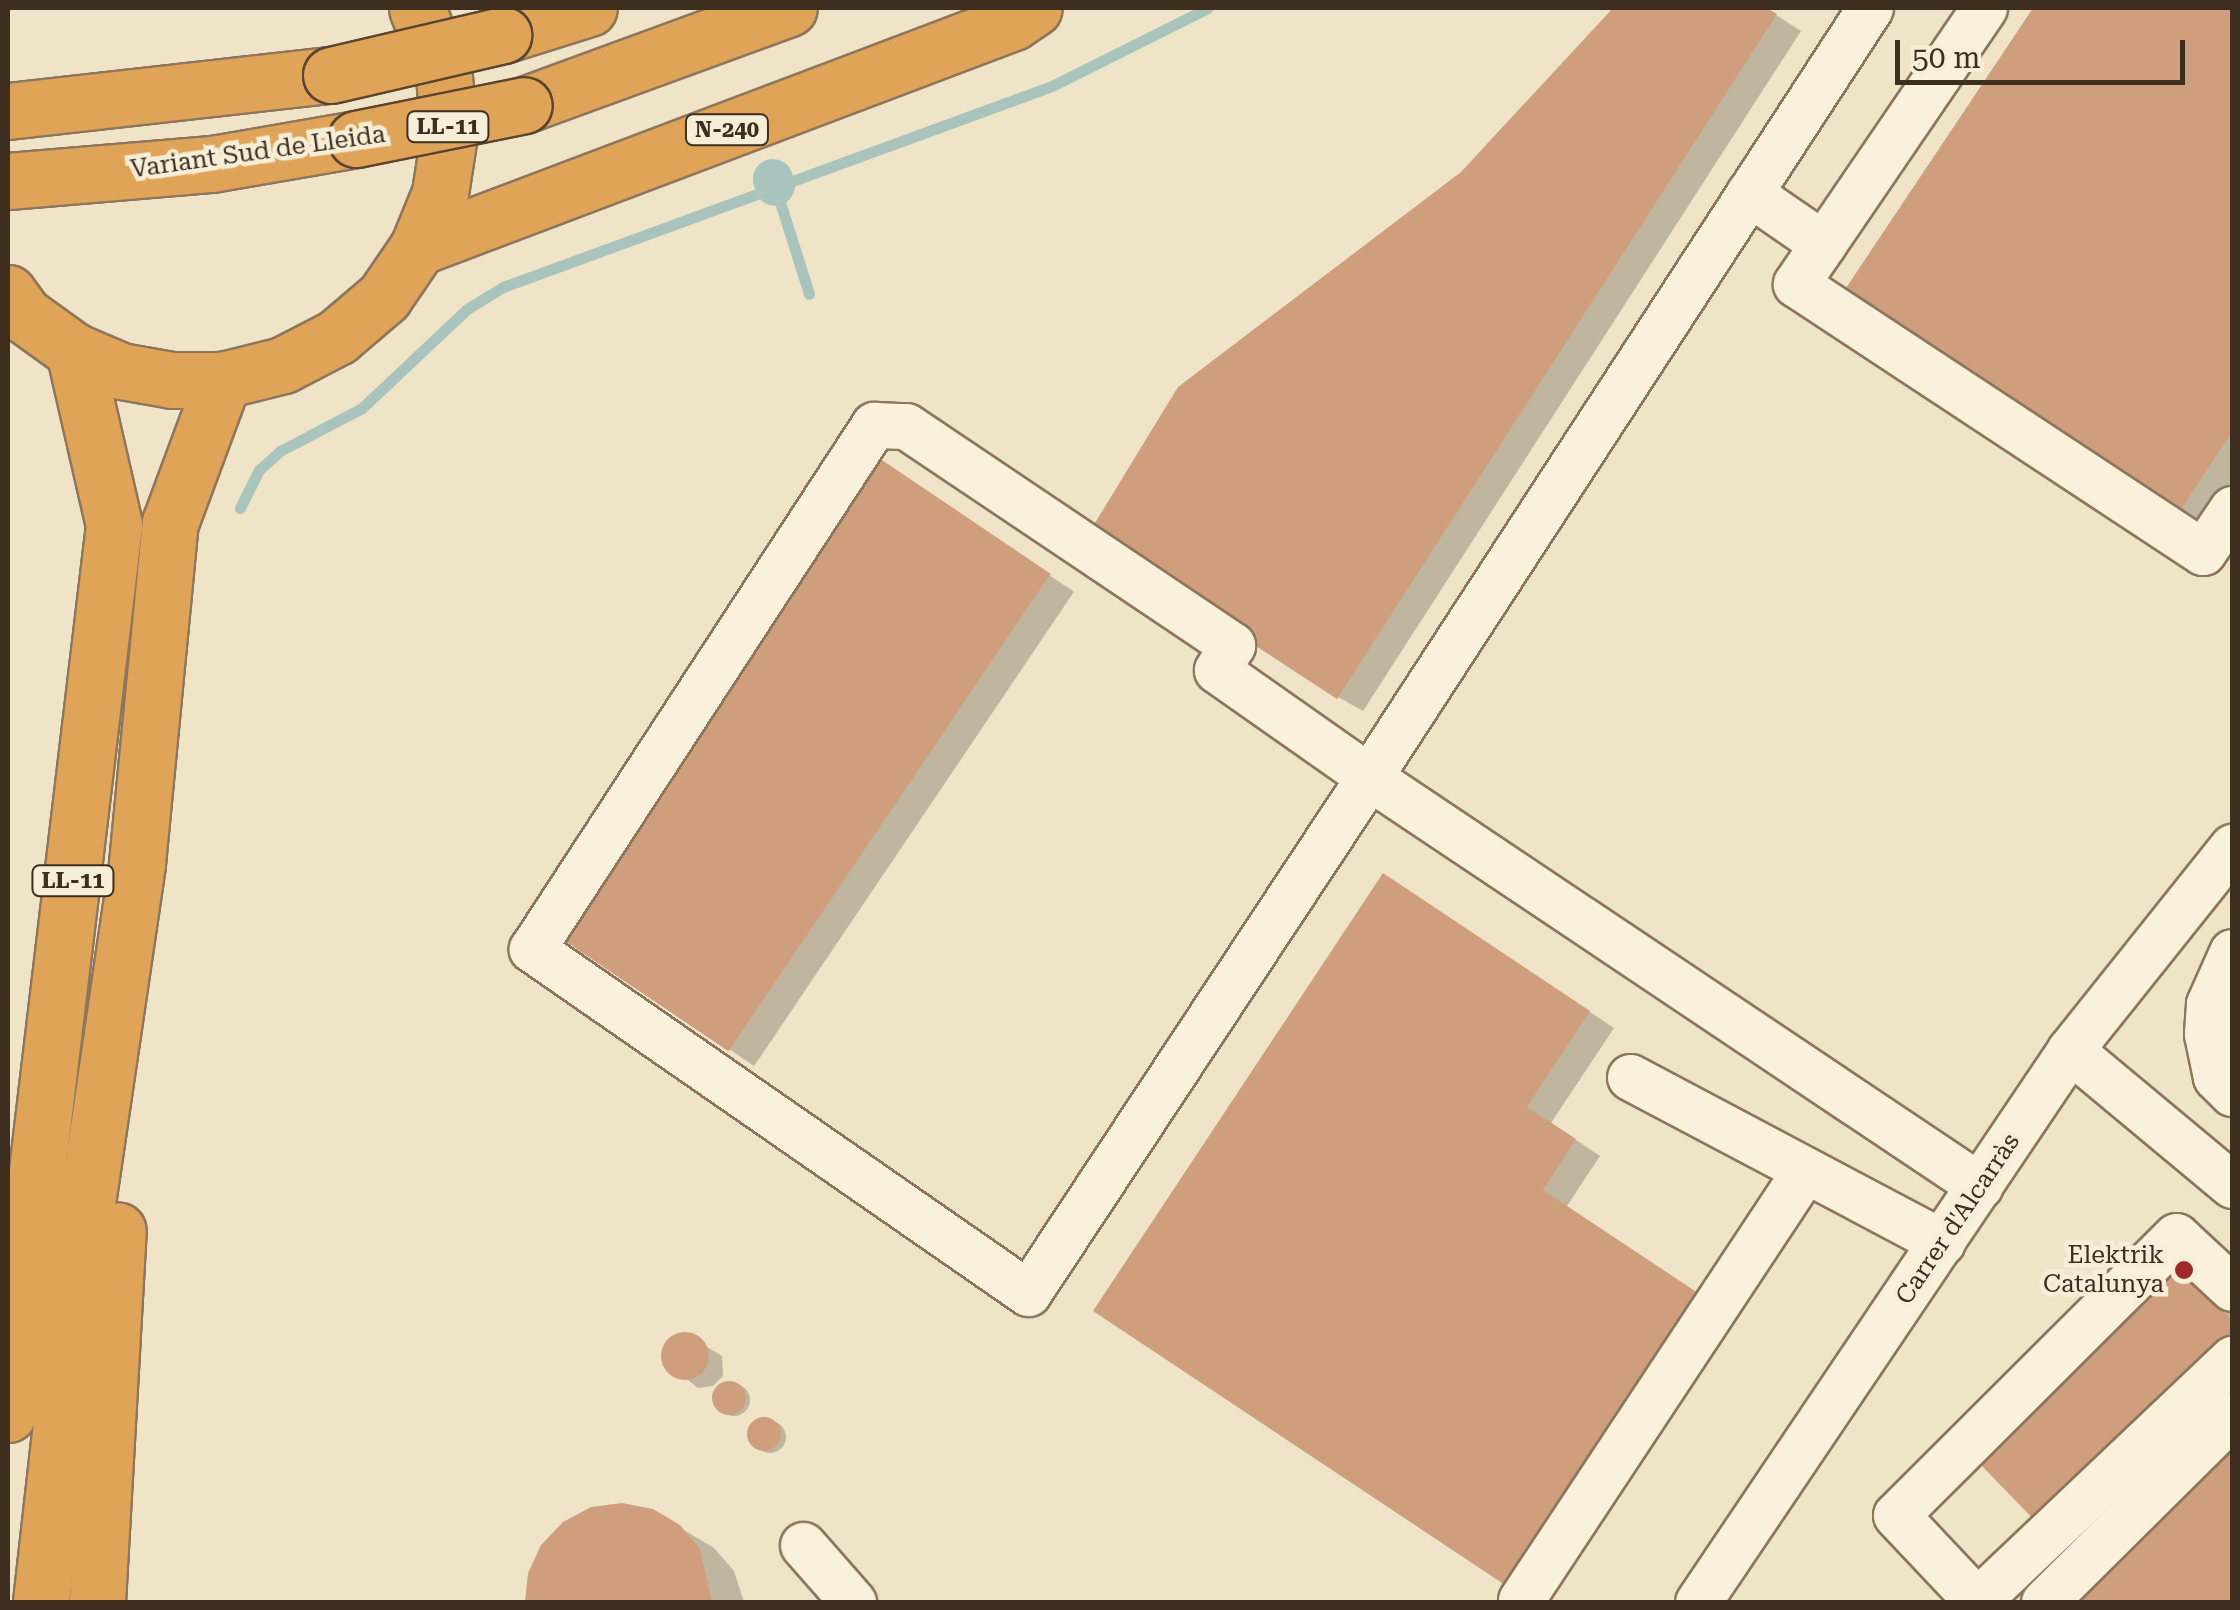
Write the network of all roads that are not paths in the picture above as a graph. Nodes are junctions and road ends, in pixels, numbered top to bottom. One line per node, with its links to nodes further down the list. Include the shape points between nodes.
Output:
1 (417, 8): 11 (highway, LL-11, via 444,78 449,135 440,193)
2 (589, 8): 7 (highway, bridge, via 330,75)
3 (789, 8): 8 (highway, Variant Sud de Lleida, bridge, via 524,106 212,164)
4 (1034, 8): 11 (highway, N-240, via 1013,22)
5 (1870, 8): 9 (street)
6 (1984, 8): 10 (street)
7 (12, 111)
8 (18, 181)
9 (1749, 193): 10 (street); 16 (street)
10 (1823, 244): 15 (street, via 1796,284 2203,552)
11 (418, 247): 14 (highway, LL-11, via 384,297 337,338 283,366)
12 (13, 307): 13 (highway, LL-11)
13 (74, 351): 14 (highway, LL-11, via 138,374); 30 (highway, LL-11, via 114,524)
14 (223, 380): 18 (highway, LL-11, via 170,523)
15 (2232, 509)
16 (1369, 777): 16 (street, via 1028,1293 532,950 874,425 906,426 1232,644 1217,670); 25 (street)
17 (2232, 846): 20 (street, Carrer d'Alcarràs)
18 (137, 863): 34 (highway, LL-11, via 83,1230); 35 (highway)
19 (2232, 952): 22 (street, via 2209,1004 2207,1034 2216,1077)
20 (2070, 1050): 24 (street); 25 (street, Carrer d'Alcarràs)
21 (1630, 1077): 23 (street)
22 (2232, 1093)
23 (1804, 1172): 27 (street); 33 (street)
24 (2228, 1173): 26 (street)
25 (1980, 1186): 27 (street, Carrer d'Alcarràs)
26 (2176, 1236): 28 (street); 29 (street, via 1896,1515 1977,1601)
27 (1942, 1242): 37 (street, Carrer d'Alcarràs)
28 (2232, 1288)
29 (2232, 1359)
30 (8, 1414)
31 (2232, 1414): 38 (street)
32 (803, 1545): 36 (street)
33 (1521, 1600)
34 (41, 1602)
35 (97, 1602)
36 (853, 1602)
37 (1698, 1602)
38 (2044, 1602)

